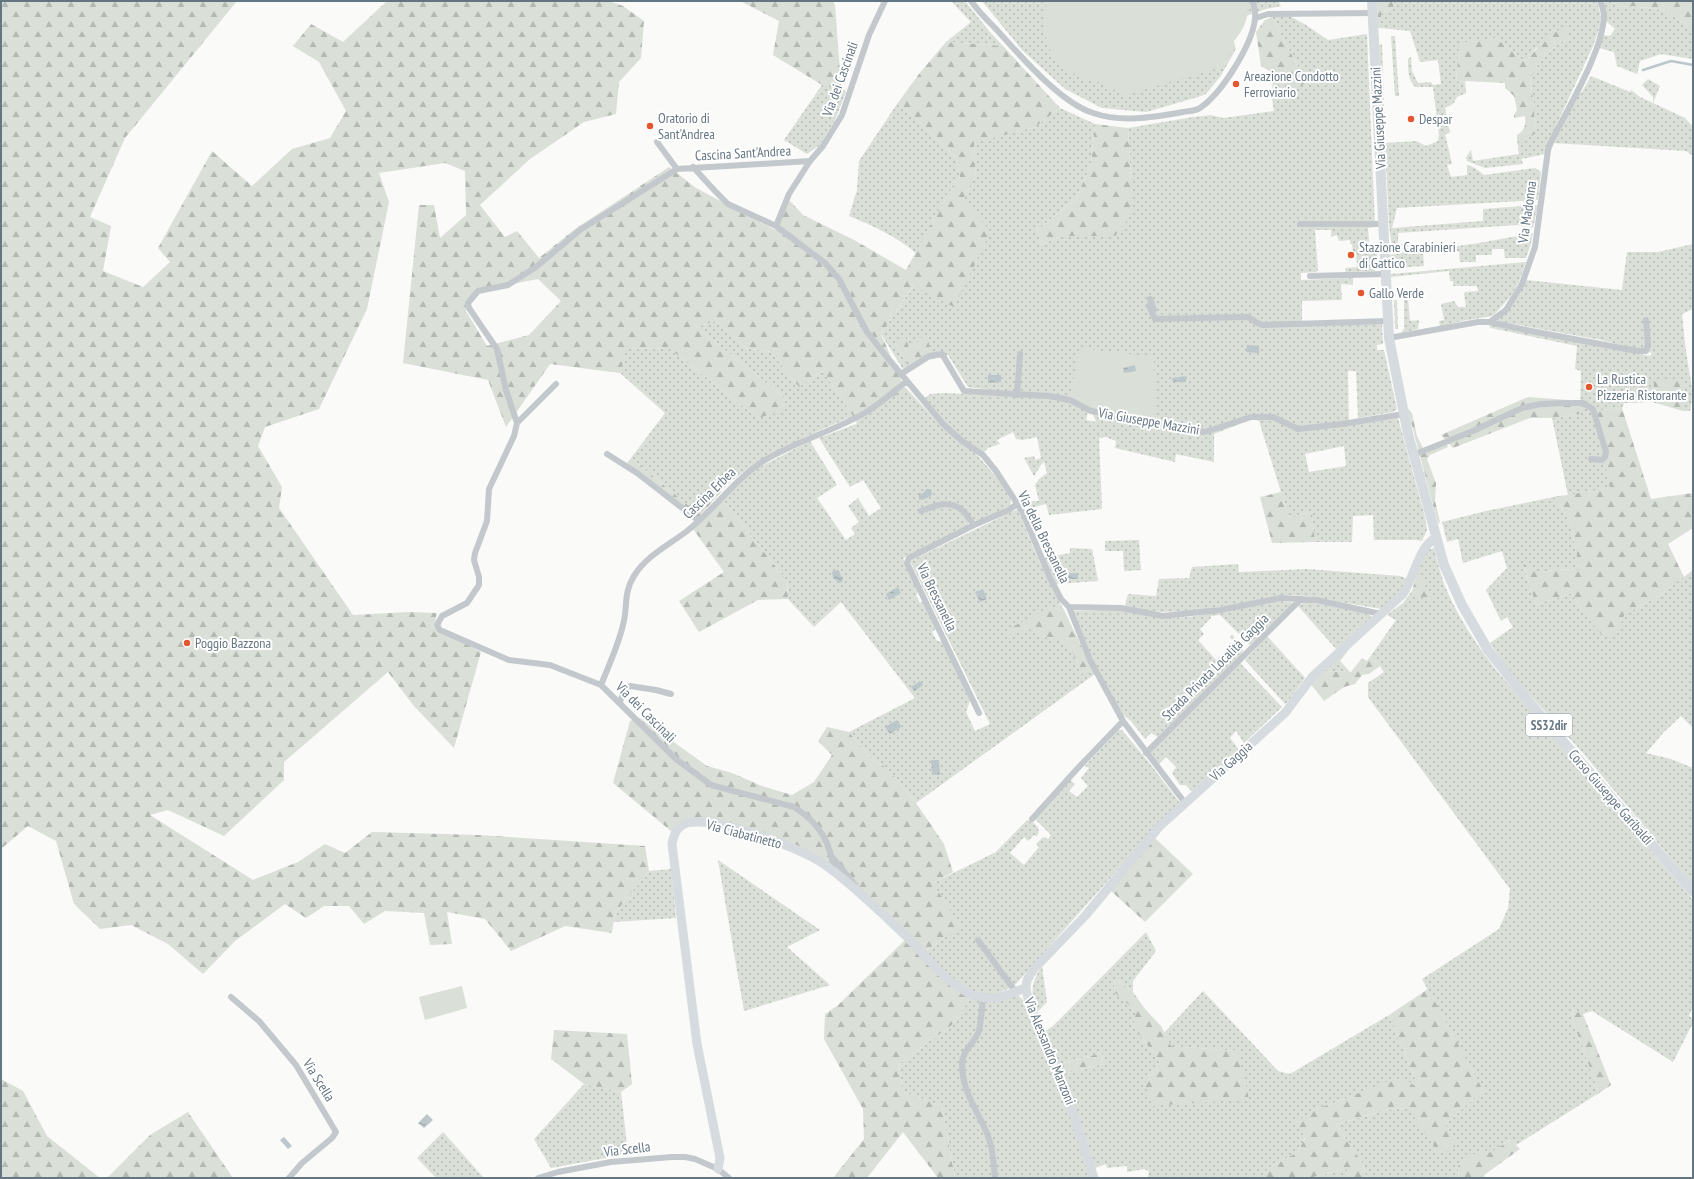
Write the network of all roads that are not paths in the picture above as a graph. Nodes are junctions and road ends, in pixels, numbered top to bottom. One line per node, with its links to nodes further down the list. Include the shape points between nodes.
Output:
1 (885, 1): 9 (street, Via dei Cascinali, via 869,35 842,115 824,146)
2 (971, 1): 7 (street, via 1048,84 1076,105 1093,114 1109,117 1156,117 1200,109 1230,75)
3 (1253, 1): 7 (street)
4 (1372, 1): 6 (main road, Via Giuseppe Mazzini / SS32dir)
5 (1600, 1): 22 (street, Via Madonna, via 1604,15 1602,29 1590,65 1548,150 1535,247 1520,287 1506,310)
6 (1372, 12): 7 (street, via 1268,14); 13 (main road, Via Giuseppe Mazzini / SS32dir)
7 (1256, 18)
8 (657, 142): 11 (street, Cascina Sant'Andrea)
9 (810, 161): 10 (street, Cascina Sant'Andrea); 14 (street, via 788,194)
10 (693, 167): 11 (street, Cascina Sant'Andrea); 14 (street, Via della Bressanella, via 728,204)
11 (677, 169): 30 (street, Cascina Sant'Andrea, via 580,230 536,267 508,285 478,291 468,303 471,312 497,349)
12 (1300, 224): 13 (street)
13 (1382, 224): 15 (main road, Via Giuseppe Mazzini / SS32dir)
14 (776, 226): 25 (street, Via della Bressanella, via 825,263 839,279 867,332)
15 (1385, 274): 16 (street); 21 (main road, Via Giuseppe Mazzini / SS32dir)
16 (1310, 276)
17 (1150, 299): 19 (street)
18 (1149, 306): 19 (street)
19 (1155, 319): 21 (street, via 1246,317 1263,325)
20 (1646, 320): 22 (street, via 1646,351)
21 (1388, 321): 23 (main road, Via Giuseppe Mazzini / SS32dir)
22 (1490, 322): 23 (street)
23 (1389, 338): 29 (main road, Via Giuseppe Mazzini / SS32dir)
24 (1020, 354): 28 (street)
25 (901, 374): 26 (street, Via della Bressanella); 28 (street, Via Giuseppe Mazzini, via 930,356 942,354 964,391)
26 (906, 381): 34 (street, Via della Bressanella, via 943,424 983,455); 36 (street, Cascina Erbea, via 864,414 786,448 762,462 731,487)
27 (556, 384): 30 (street)
28 (1017, 395): 29 (street, Via Giuseppe Mazzini, via 1049,396 1070,400 1091,411 1205,432 1251,417 1273,417 1298,429)
29 (1404, 414): 32 (main road, Via Giuseppe Mazzini / SS32dir)
30 (517, 424): 42 (street, Via dei Cascinali, via 489,489 488,521 474,560 479,577 475,594 467,603 442,616 437,625 440,630 510,660 550,665)
31 (607, 454): 36 (street, via 637,473)
32 (1414, 455): 33 (street, via 1522,408 1541,404 1572,403 1594,409 1606,452 1602,460); 38 (main road, Via Giuseppe Mazzini / SS32dir)
33 (1591, 459)
34 (1018, 504): 37 (street, Via Bressanella); 40 (street, Via della Bressanella, via 1050,578 1061,599)
35 (921, 511): 37 (street, via 937,505 952,505 962,510)
36 (699, 521): 42 (street, Cascina Erbea, via 652,557 634,576 627,592 620,636)
37 (974, 525): 45 (street, Via Bressanella, via 909,558 907,564)
38 (1436, 538): 41 (street, Via Gaggia, via 1424,546 1404,594); 52 (main road, Corso Giuseppe Garibaldi / SS32dir, via 1453,587 1488,650 1529,702)
39 (1301, 599): 40 (street, via 1281,598 1220,610 1163,616 1121,608); 41 (street); 47 (street, Strada Privata Località Gaggia)
40 (1069, 606): 46 (street, via 1090,660)
41 (1381, 614): 48 (street, Via Gaggia, via 1313,676 1285,713)
42 (601, 685): 44 (street, Via dei Cascinali)
43 (670, 694): 44 (street, via 630,686 624,690)
44 (620, 702): 50 (street, Via dei Cascinali, via 676,759 711,785 794,807 806,814 823,834)
45 (979, 713)
46 (1123, 721): 47 (street); 49 (street)
47 (1146, 752): 48 (street)
48 (1185, 803): 55 (street, Via Gaggia, via 1159,828 1085,916 1034,969)
49 (1032, 819)
50 (832, 858): 51 (street, Via dei Cascinali); 53 (street, Via dei Cascinali)
51 (833, 871): 53 (street, Via Ciabatinetto); 59 (street, Via Ciabatinetto, via 807,854 786,845 717,825 688,823 677,829 674,836 672,844 684,947 697,1044 720,1158)
52 (1693, 892)
53 (872, 904): 58 (street, Via Ciabatinetto, via 946,977 971,994)
54 (978, 940): 56 (street)
55 (1026, 988): 56 (street, Via Alessandro Manzoni); 64 (street, Via Alessandro Manzoni, via 1036,1022 1065,1087)
56 (1014, 991): 58 (street, Via Alessandro Manzoni, via 1000,998)
57 (231, 997): 60 (street, Via Scella, via 259,1021 296,1065 336,1132 302,1163)
58 (983, 998): 63 (street, via 978,1032 962,1062 970,1100 991,1146)
59 (718, 1169): 61 (street, Via Scella, via 695,1159 672,1157 611,1162); 62 (street, Via Scella)
60 (290, 1178)
61 (538, 1178)
62 (729, 1178)
63 (995, 1178)
64 (1094, 1178)

